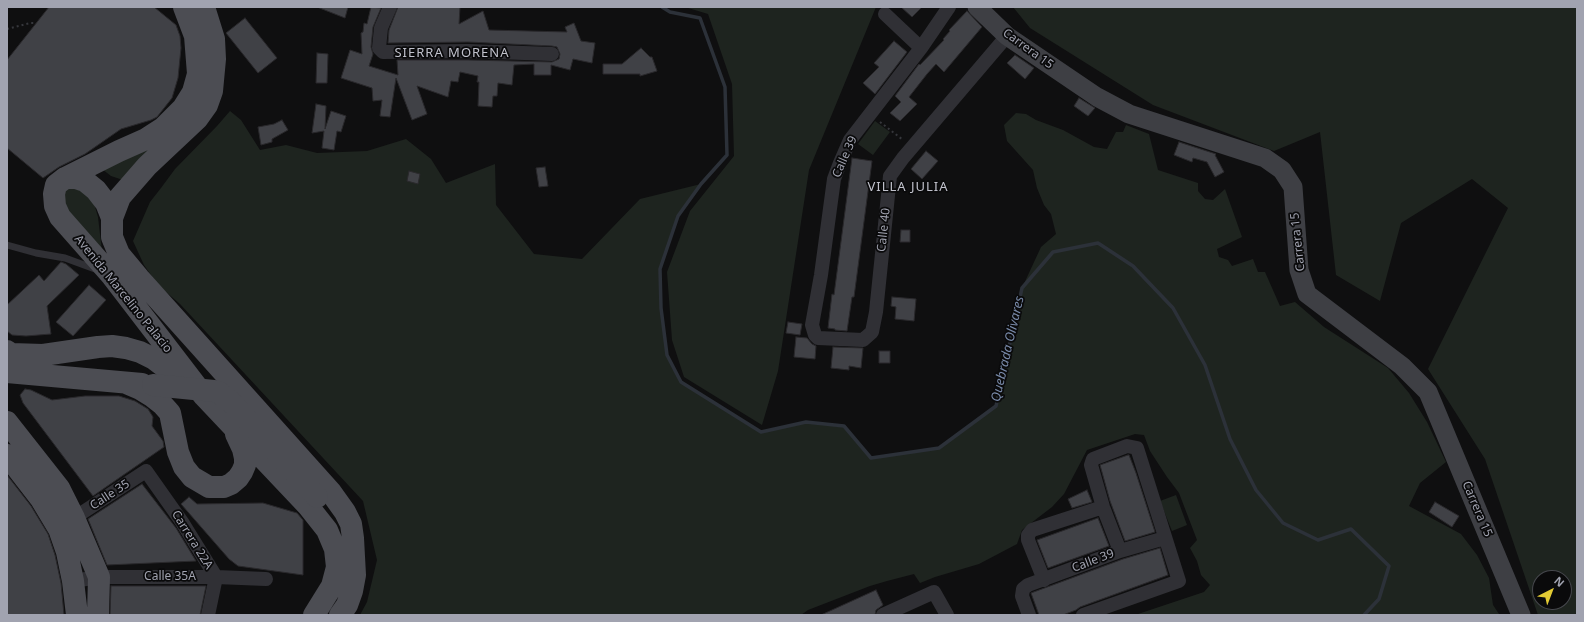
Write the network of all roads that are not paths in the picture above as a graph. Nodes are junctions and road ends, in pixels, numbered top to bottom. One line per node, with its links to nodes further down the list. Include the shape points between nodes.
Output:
1 (184, 7): 10 (main road, Avenida Marcelino Palacio, via 195,36 198,74 193,92 183,108 163,128 146,139)
2 (204, 7): 12 (main road, Avenida Marcelino Palacio, via 214,39 215,59 212,90 207,106)
3 (390, 7): 9 (street, via 380,28 379,48 383,52 468,51)
4 (949, 7): 8 (street, Calle 39)
5 (977, 7): 7 (main road, Carrera 15)
6 (885, 14): 8 (street)
7 (1007, 36): 16 (street, Calle 40, via 890,176 872,332 863,340 818,338); 45 (main road, Carrera 15, via 1097,98 1129,114 1265,158 1282,170 1293,187 1299,270 1307,294 1402,366 1428,392)
8 (921, 48): 16 (street, Calle 39, via 850,140 834,179 812,326)
9 (552, 54)
10 (100, 160): 11 (main road, Avenida Marcelino Palacio); 12 (main road, via 99,171 105,178 120,184)
11 (65, 178): 13 (main road, via 85,181 96,190 106,203); 15 (main road, Avenida Marcelino Palacio, via 56,185 54,194 55,206 60,217)
12 (132, 183): 13 (main road, Avenida Marcelino Palacio, via 120,197)
13 (112, 218): 29 (main road, Avenida Marcelino Palacio, via 112,237 119,254 339,501 350,524)
14 (7, 245): 15 (lane, via 84,264)
15 (112, 276): 20 (main road, Avenida Marcelino Palacio)
16 (815, 335)
17 (7, 351): 20 (main road, via 12,354 43,354 98,346 126,348 154,359)
18 (7, 372): 19 (main road)
19 (126, 383): 22 (main road, via 153,397 170,413 178,452 184,467 192,476 209,487 224,487 231,484 238,478 245,465 243,449); 29 (main road, bridge, via 220,393 233,404 317,497 340,529)
20 (204, 396): 22 (main road, Avenida Marcelino Palacio)
21 (7, 422): 26 (main road, via 59,488)
22 (232, 426): 35 (main road, Avenida Marcelino Palacio, via 308,506 332,540 336,568 332,586)
23 (7, 455): 34 (main road, via 41,499 59,529)
24 (146, 471): 26 (street, Calle 35); 31 (street, Carrera 22A)
25 (1103, 507): 27 (street, via 1091,465 1093,459 1127,446 1137,448); 28 (street); 33 (street, via 1032,530 1028,540)
26 (74, 518): 30 (main road)
27 (1165, 538): 28 (street, Calle 39); 44 (street, via 1179,581)
28 (1120, 551): 33 (street, Calle 39)
29 (355, 570): 40 (main road, Avenida Marcelino Palacio, via 352,591)
30 (99, 577): 31 (street, Calle 35A); 34 (street, Calle 35A); 37 (main road)
31 (216, 577): 32 (street, Calle 35A); 38 (street, Carrera 22A)
32 (266, 579)
33 (1044, 580): 43 (street, Calle 39, via 1028,585 1023,590 1022,596)
34 (73, 581): 36 (main road)
35 (318, 608): 39 (main road, via 309,607)
36 (77, 615)
37 (98, 615)
38 (208, 615)
39 (299, 615)
40 (340, 615)
41 (884, 615): 42 (street, via 934,592)
42 (947, 615)
43 (1029, 615)
44 (1083, 615)
45 (1521, 615)

